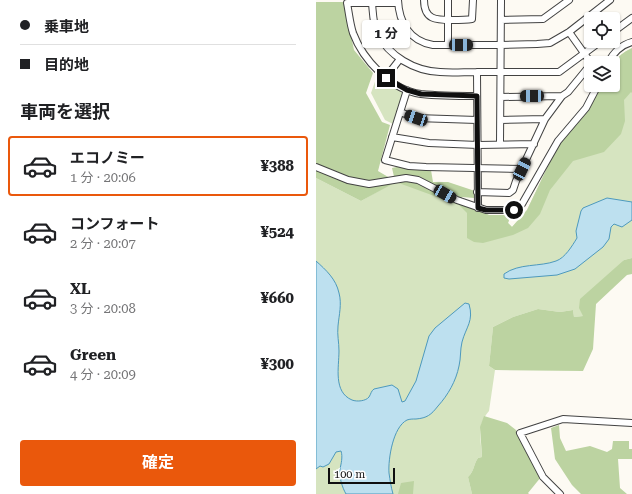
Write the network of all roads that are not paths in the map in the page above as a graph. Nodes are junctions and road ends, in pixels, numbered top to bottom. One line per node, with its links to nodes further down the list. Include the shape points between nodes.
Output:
1 (424, 0): 10 (street, via 427,14 436,20)
2 (448, 0): 10 (street)
3 (472, 0): 10 (street, via 472,19)
4 (501, 0): 11 (street)
5 (569, 0): 11 (street, via 543,19)
6 (610, 0): 13 (street)
7 (398, 1): 8 (street); 15 (street, via 400,18 411,34 427,44)
8 (372, 3): 20 (street, via 377,32 388,49); 24 (street, via 347,3 354,35 366,57)
9 (632, 18): 12 (street)
10 (448, 20): 15 (street)
11 (501, 20): 16 (street)
12 (620, 27)
13 (569, 32): 16 (street, via 547,43); 18 (street)
14 (632, 42): 19 (street, via 622,46)
15 (448, 45): 16 (street)
16 (502, 46): 22 (street)
17 (593, 48): 18 (street)
18 (585, 54): 22 (street, via 559,72)
19 (613, 56)
20 (400, 59): 21 (street, via 421,69 439,72); 24 (street)
21 (477, 72): 22 (street); 27 (street)
22 (501, 72): 28 (street)
23 (584, 72): 29 (street)
24 (386, 78): 25 (street)
25 (407, 90): 27 (street, via 421,94); 30 (street)
26 (594, 92): 42 (street, via 586,108 558,141 522,204 514,210)
27 (477, 96): 32 (street)
28 (501, 96): 29 (street); 33 (street)
29 (562, 96): 31 (street)
30 (400, 112): 32 (street, via 416,118); 34 (street)
31 (545, 119): 33 (street); 36 (street)
32 (477, 120): 37 (street)
33 (501, 120): 35 (street)
34 (392, 137): 37 (street, via 429,143); 39 (street, via 384,160 409,166)
35 (500, 144): 36 (street); 37 (street)
36 (534, 144): 40 (street)
37 (478, 145): 39 (street)
38 (316, 167): 42 (street, via 348,180 370,184 406,178 418,180 456,200)
39 (478, 168): 40 (street); 41 (street)
40 (522, 169): 41 (street, via 509,194)
41 (477, 192): 42 (street)
42 (478, 208)
43 (632, 423): 44 (street, via 563,419 520,432 543,477)
44 (560, 494)

